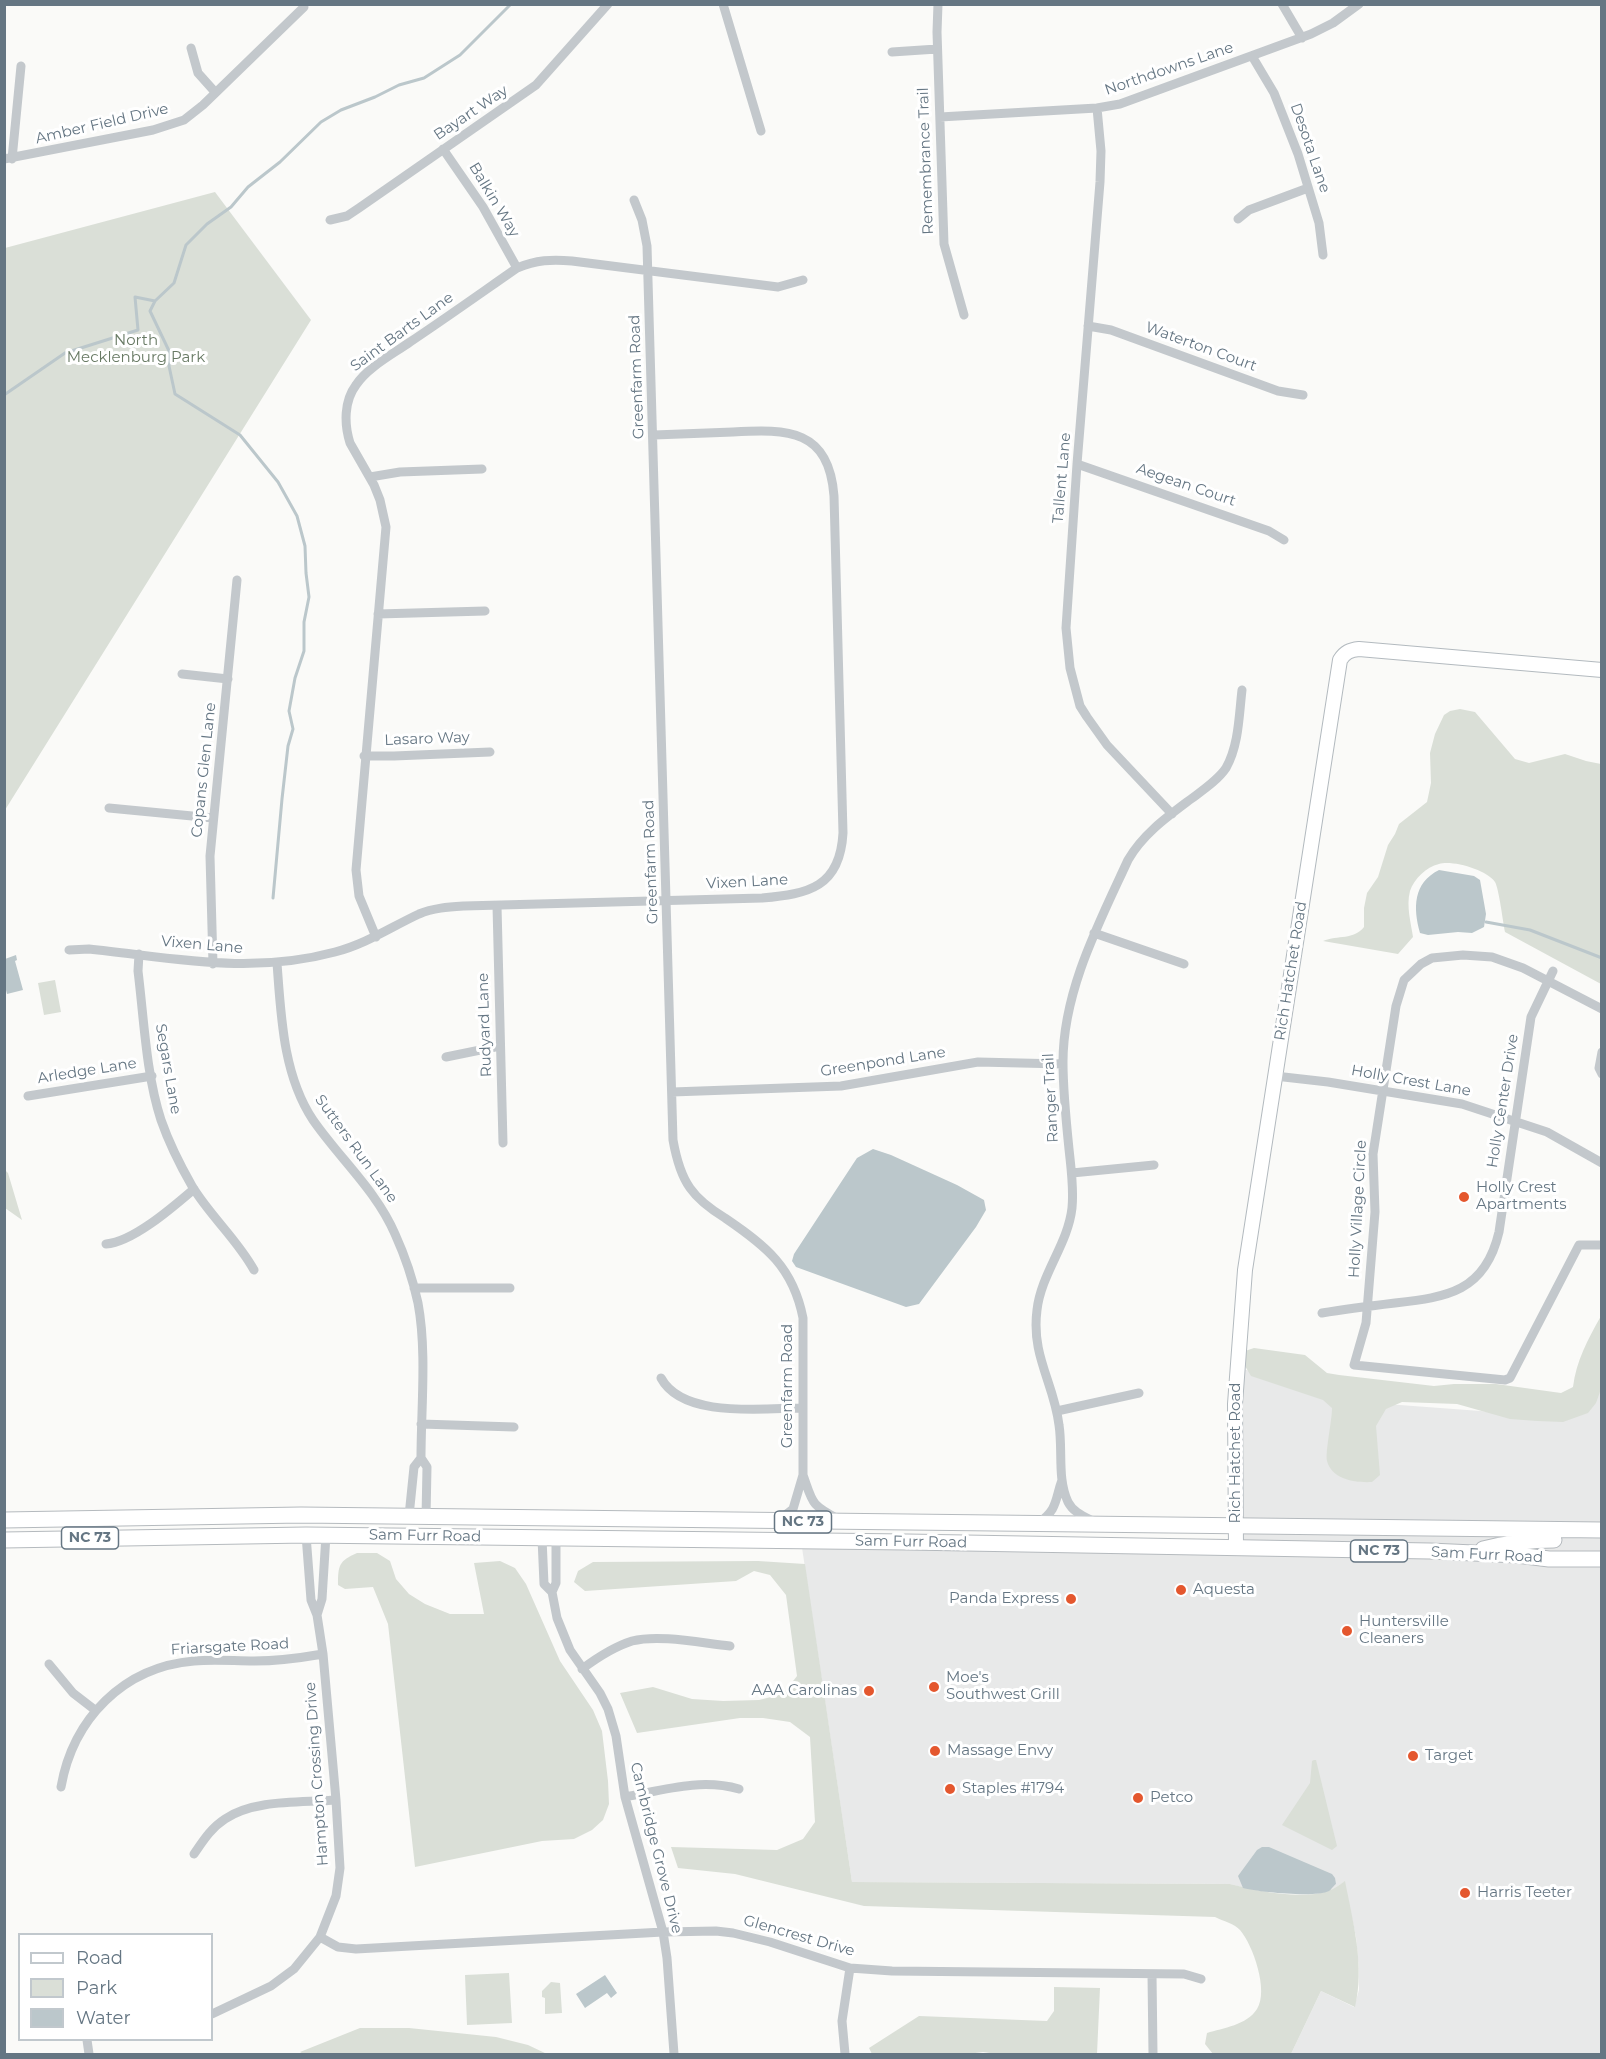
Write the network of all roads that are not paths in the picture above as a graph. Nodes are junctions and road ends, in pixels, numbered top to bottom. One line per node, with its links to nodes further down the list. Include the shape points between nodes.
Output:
1 (608, 4): 17 (street, Bayart Way, via 536,85)
2 (723, 4): 16 (street)
3 (938, 4): 9 (street, Remembrance Trail)
4 (1282, 4): 7 (street)
5 (1359, 4): 7 (street, Northdowns Lane)
6 (304, 7): 13 (street, Amber Field Drive)
7 (1302, 38): 11 (street, Northdowns Lane)
8 (191, 48): 13 (street, via 198,73)
9 (938, 49): 10 (street); 15 (street, Remembrance Trail)
10 (891, 52)
11 (1252, 56): 14 (street, Northdowns Lane, via 1131,100); 19 (street, Desota Lane, via 1281,107)
12 (21, 66): 18 (street)
13 (215, 92): 18 (street, Amber Field Drive, via 193,114 172,125)
14 (1097, 108): 15 (street, Northdowns Lane); 28 (street, Tallent Lane, via 1100,182)
15 (940, 117): 27 (street, Remembrance Trail, via 944,244)
16 (761, 131)
17 (443, 149): 22 (street, Bayart Way, via 347,216); 24 (street, Balkin Way, via 483,207)
18 (8, 159)
19 (1308, 188): 21 (street, via 1249,210); 23 (street, Desota Lane, via 1319,223)
20 (634, 200): 25 (street, Greenfarm Road, via 646,235)
21 (1238, 219)
22 (330, 220)
23 (1323, 255)
24 (517, 268): 25 (street, Saint Barts Lane, via 553,259); 33 (street, Saint Barts Lane, via 357,383 347,405 347,434)
25 (648, 272): 26 (street, Saint Barts Lane, via 778,287); 30 (street, Greenfarm Road)
26 (803, 280)
27 (964, 315)
28 (1088, 326): 29 (street, Waterton Court, via 1110,330 1278,391); 31 (street, Tallent Lane)
29 (1303, 395)
30 (654, 435): 47 (street, Greenfarm Road); 47 (street, Vixen Lane, via 792,432 809,441 824,458 832,476 834,496 843,792 840,857 828,876 811,890 792,896)
31 (1077, 464): 34 (street, Aegean Court, via 1269,531); 45 (street, Tallent Lane, via 1066,628 1072,681 1083,711 1107,745)
32 (482, 470): 33 (street, via 400,472)
33 (369, 477): 37 (street, Saint Barts Lane, via 380,500 386,527)
34 (1284, 540)
35 (237, 580): 40 (street, Copans Glen Lane)
36 (485, 611): 37 (street)
37 (378, 614): 43 (street, Saint Barts Lane)
38 (1602, 670): 65 (street, Rich Hatchet Road, via 1359,649 1344,654 1336,675)
39 (182, 675): 40 (street)
40 (228, 679): 46 (street, Copans Glen Lane)
41 (1242, 690): 45 (street, Ranger Trail, via 1236,738 1226,768)
42 (490, 752): 43 (street, Lasaro Way)
43 (364, 756): 50 (street, Saint Barts Lane, via 356,884)
44 (109, 808): 46 (street)
45 (1172, 814): 49 (street, Ranger Trail, via 1136,846)
46 (213, 818): 54 (street, Copans Glen Lane)
47 (667, 900): 48 (street, Vixen Lane); 67 (street, Greenfarm Road)
48 (497, 906): 50 (street, Vixen Lane, via 433,909); 59 (street, Rudyard Lane)
49 (1094, 933): 55 (street); 62 (street, Ranger Trail, via 1071,1004)
50 (376, 937): 53 (street, Vixen Lane, via 337,951)
51 (69, 950): 52 (street, Vixen Lane)
52 (139, 954): 54 (street, Vixen Lane); 64 (street, Segars Lane)
53 (277, 963): 54 (street, Vixen Lane); 78 (street, Sutters Run Lane, via 289,1066 296,1088 315,1123 368,1187 383,1212 404,1255)
54 (213, 964)
55 (1184, 964)
56 (1553, 971): 57 (street, Holly Center Drive)
57 (1548, 981): 58 (street, Holly Village Circle); 66 (street, Holly Village Circle, via 1492,957 1446,956 1421,964 1404,980 1400,991); 69 (street, Holly Center Drive, via 1531,1017)
58 (1602, 1009)
59 (500, 1046): 61 (street); 70 (street, Rudyard Lane)
60 (1602, 1052): 63 (street)
61 (446, 1058)
62 (1063, 1064): 67 (street, Greenpond Lane, via 978,1062 841,1086); 73 (street, Ranger Trail)
63 (1602, 1074)
64 (152, 1076): 68 (street, Arledge Lane); 74 (street, Segars Lane, via 165,1129)
65 (1275, 1076): 66 (street, Holly Crest Lane); 99 (street, Rich Hatchet Road, via 1252,1218 1238,1344 1234,1404)
66 (1383, 1091): 69 (street, Holly Crest Lane, via 1462,1104); 80 (street, Holly Village Circle, via 1373,1154 1375,1212)
67 (672, 1092): 84 (street, Greenfarm Road, via 676,1157 689,1187 708,1207 769,1250 792,1282 803,1318)
68 (28, 1096)
69 (1515, 1120): 71 (street, Holly Crest Lane, via 1547,1132); 80 (street, Holly Center Drive, via 1499,1232 1480,1272 1461,1289 1444,1296)
70 (503, 1143)
71 (1602, 1163)
72 (1154, 1165): 73 (street)
73 (1072, 1173): 85 (street, Ranger Trail, via 1069,1224 1042,1288 1035,1328 1039,1358)
74 (194, 1189): 75 (street, via 129,1238); 77 (street, Segars Lane)
75 (106, 1244)
76 (1602, 1245): 80 (street, Holly Village Circle, via 1579,1245 1514,1372 1505,1380 1354,1365)
77 (254, 1270)
78 (414, 1288): 79 (street); 86 (street, Sutters Run Lane, via 421,1338)
79 (510, 1288)
80 (1367, 1307): 81 (street, Holly Center Drive)
81 (1322, 1313)
82 (661, 1377): 84 (street, via 675,1394 708,1406)
83 (1139, 1393): 85 (street)
84 (803, 1408): 89 (street, Greenfarm Road)
85 (1057, 1411): 90 (street, Ranger Trail)
86 (421, 1424): 87 (street); 88 (street, Sutters Run Lane)
87 (514, 1426)
88 (421, 1458): 91 (street, Sutters Run Lane, via 414,1467); 92 (street, Sutters Run Lane, via 427,1467)
89 (803, 1475): 95 (street, Greenfarm Road, via 793,1509); 96 (street, Greenfarm Road, via 812,1502)
90 (1062, 1480): 97 (street, Ranger Trail, via 1055,1507); 98 (street, Ranger Trail, via 1075,1511)
91 (409, 1516): 92 (main road, Sam Furr Road / NC 73); 93 (main road, Sam Furr Road / NC 73)
92 (426, 1517): 94 (main road, Sam Furr Road / NC 73); 101 (main road, via 412,1525)
93 (4, 1520)
94 (717, 1521): 95 (main road, Sam Furr Road / NC 73); 104 (main road, via 561,1528 555,1529)
95 (775, 1521): 96 (main road, Sam Furr Road / NC 73)
96 (845, 1522): 97 (main road, Sam Furr Road / NC 73)
97 (1036, 1524): 98 (main road, Sam Furr Road / NC 73)
98 (1101, 1525): 99 (main road, Sam Furr Road / NC 73)
99 (1236, 1526): 100 (main road, Sam Furr Road / NC 73); 107 (street, Rich Hatchet Road)
100 (1602, 1530)
101 (236, 1535): 102 (main road, Sam Furr Road / NC 73); 105 (main road, Sam Furr Road / NC 73)
102 (306, 1535): 103 (main road, Sam Furr Road / NC 73); 111 (street, Hampton Crossing Drive, via 311,1600)
103 (326, 1535): 104 (main road, Sam Furr Road / NC 73); 111 (street, Hampton Crossing Drive, via 322,1599)
104 (549, 1538): 107 (main road, Sam Furr Road / NC 73); 110 (street, Cambridge Grove Drive, via 556,1583); 110 (street, Cambridge Grove Drive, via 544,1584)
105 (4, 1540)
106 (1602, 1540): 108 (main road, via 1537,1540)
107 (1236, 1548): 108 (main road, Sam Furr Road / NC 73)
108 (1472, 1552): 109 (main road, Sam Furr Road / NC 73, via 1549,1559)
109 (1602, 1558)
110 (552, 1592): 115 (street, Cambridge Grove Drive, via 563,1635)
111 (317, 1615): 113 (street, Hampton Crossing Drive)
112 (730, 1646): 115 (street, via 658,1639 634,1641)
113 (323, 1654): 116 (street, Friarsgate Road, via 165,1666 128,1682); 120 (street, Hampton Crossing Drive)
114 (49, 1664): 116 (street, via 73,1693)
115 (582, 1669): 119 (street, Cambridge Grove Drive, via 608,1709)
116 (95, 1710): 117 (street, Friarsgate Road, via 69,1754)
117 (61, 1787)
118 (739, 1790): 119 (street, via 697,1785)
119 (626, 1797): 122 (street, Cambridge Grove Drive)
120 (336, 1800): 121 (street, via 244,1810 217,1825); 123 (street, Hampton Crossing Drive, via 340,1868 336,1896)
121 (194, 1854)
122 (663, 1932): 123 (street, Glencrest Drive, via 356,1949 338,1947); 124 (street, Glencrest Drive, via 733,1933); 128 (street, Cambridge Grove Drive)
123 (320, 1937): 127 (street, Hampton Crossing Drive, via 294,1969 272,1986)
124 (850, 1968): 125 (street, Glencrest Drive); 129 (street, via 842,2021)
125 (1152, 1974): 126 (street, Glencrest Drive, via 1184,1974); 130 (street)
126 (1201, 1979)
127 (213, 2014)
128 (674, 2055)
129 (845, 2055)
130 (1153, 2055)

